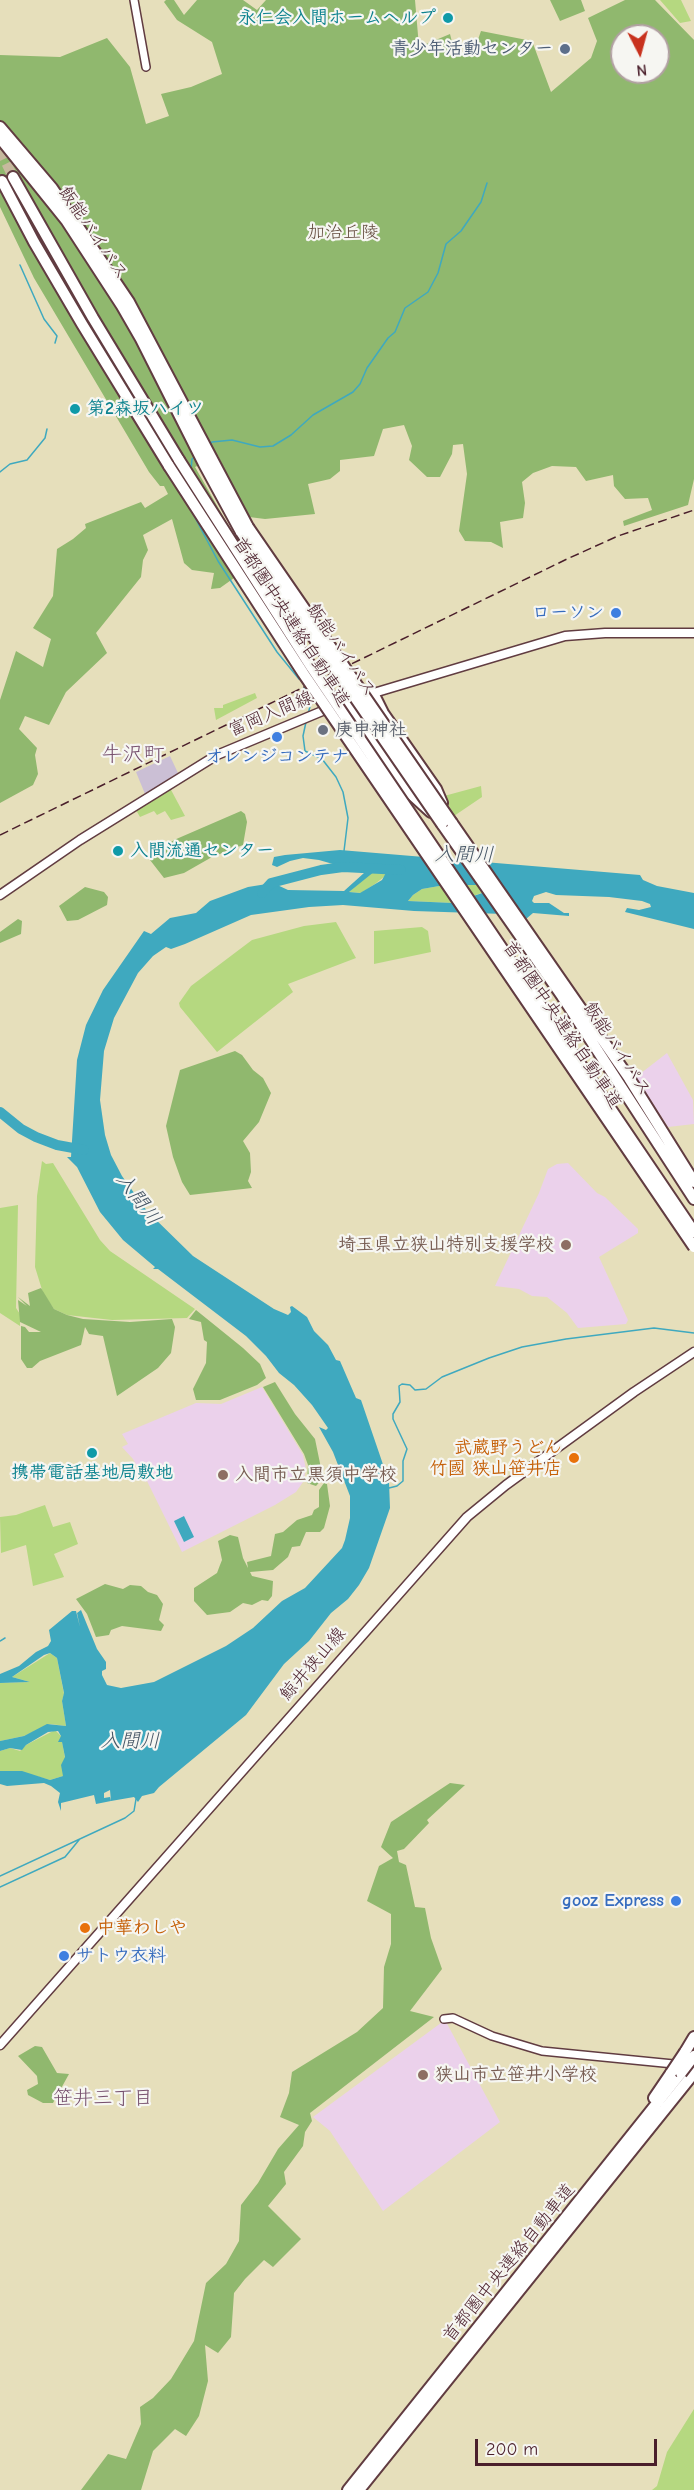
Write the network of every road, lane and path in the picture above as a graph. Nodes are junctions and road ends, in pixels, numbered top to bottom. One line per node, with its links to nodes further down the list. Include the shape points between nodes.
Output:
1 (134, 0): 2 (street)
2 (146, 67)
3 (0, 127): 6 (highway, 飯能バイパス, via 52,188 129,302 149,335)
4 (0, 138): 6 (highway, 飯能バイパス, via 66,219 122,306)
5 (7, 179): 7 (highway, 首都圏中央連絡自動車道, via 93,318)
6 (192, 433): 11 (highway, 飯能バイパス, bridge, via 245,530)
7 (174, 463): 16 (highway, 首都圏中央連絡自動車道, bridge); 17 (highway, 首都圏中央連絡自動車道, bridge, via 303,673)
8 (694, 633): 9 (main road, 富岡入間線, via 565,636)
9 (373, 693): 10 (main road, 富岡入間線); 11 (highway, bridge, via 436,789)
10 (347, 701): 11 (highway, bridge, via 410,793); 12 (main road, 富岡入間線, via 217,755)
11 (444, 820): 13 (highway, 飯能バイパス)
12 (0, 895)
13 (536, 950): 14 (highway, 飯能バイパス, via 630,1078); 15 (highway, 飯能バイパス)
14 (694, 1182)
15 (694, 1199)
16 (694, 1232)
17 (694, 1247)
18 (694, 1352): 21 (main road, 鯨井狭山線, via 467,1517)
19 (444, 2019): 23 (street, via 453,2018 500,2039 542,2051)
20 (694, 2037): 22 (highway, 首都圏中央連絡自動車道)
21 (0, 2045)
22 (689, 2054): 23 (highway, 首都圏中央連絡自動車道, bridge)
23 (687, 2072): 24 (highway, 首都圏中央連絡自動車道); 25 (highway, 首都圏中央連絡自動車道)
24 (348, 2490)
25 (359, 2490)

